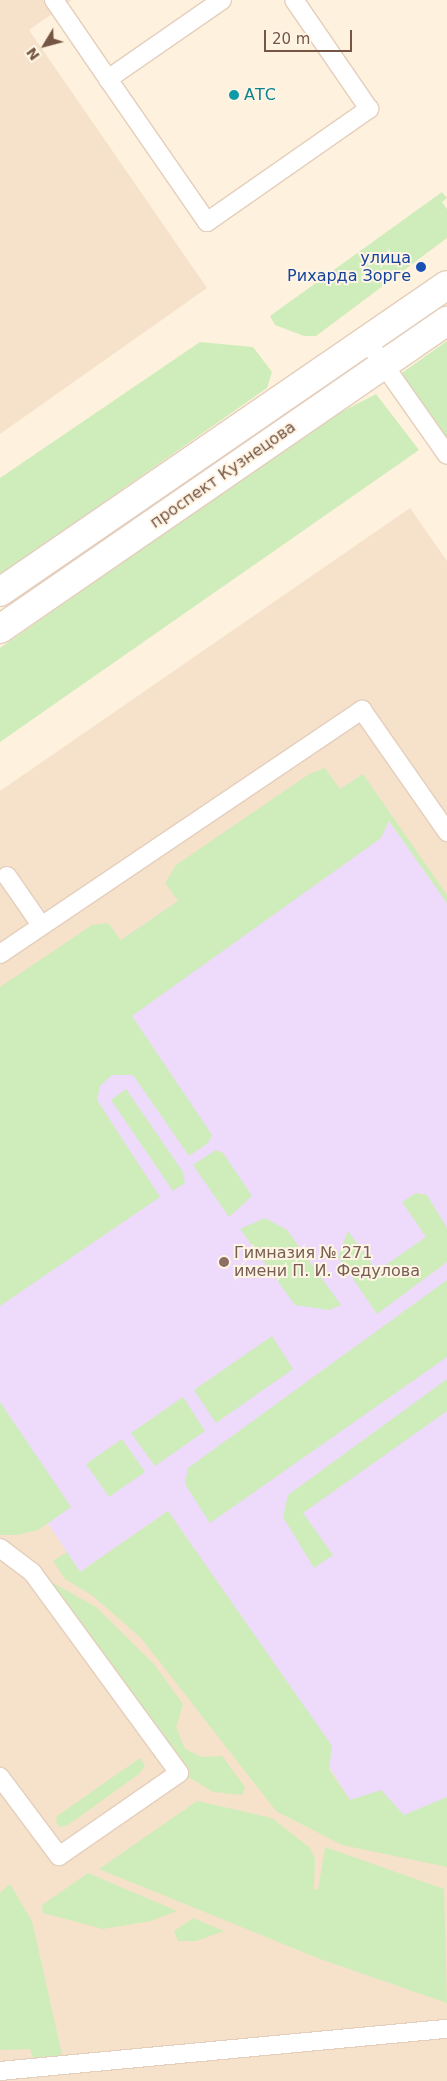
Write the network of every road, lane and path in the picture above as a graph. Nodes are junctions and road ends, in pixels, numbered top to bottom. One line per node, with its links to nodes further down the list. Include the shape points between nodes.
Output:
1 (54, 0): 4 (lane)
2 (222, 0): 4 (lane)
3 (294, 0): 4 (lane, via 370,109 207,222)
4 (108, 79)
5 (447, 285): 7 (street, проспект Кузнецова)
6 (447, 321): 8 (street, проспект Кузнецова)
7 (367, 341): 8 (lane); 10 (street, проспект Кузнецова)
8 (384, 365): 9 (lane); 11 (street, проспект Кузнецова)
9 (447, 455)
10 (0, 592)
11 (0, 629)
12 (447, 832): 14 (lane, via 362,710)
13 (7, 876): 14 (lane)
14 (40, 925): 15 (lane)
15 (0, 954)
16 (0, 1548): 17 (lane, via 32,1572 179,1773 59,1856)
17 (0, 1777)
18 (447, 2029): 19 (lane)
19 (0, 2071)

